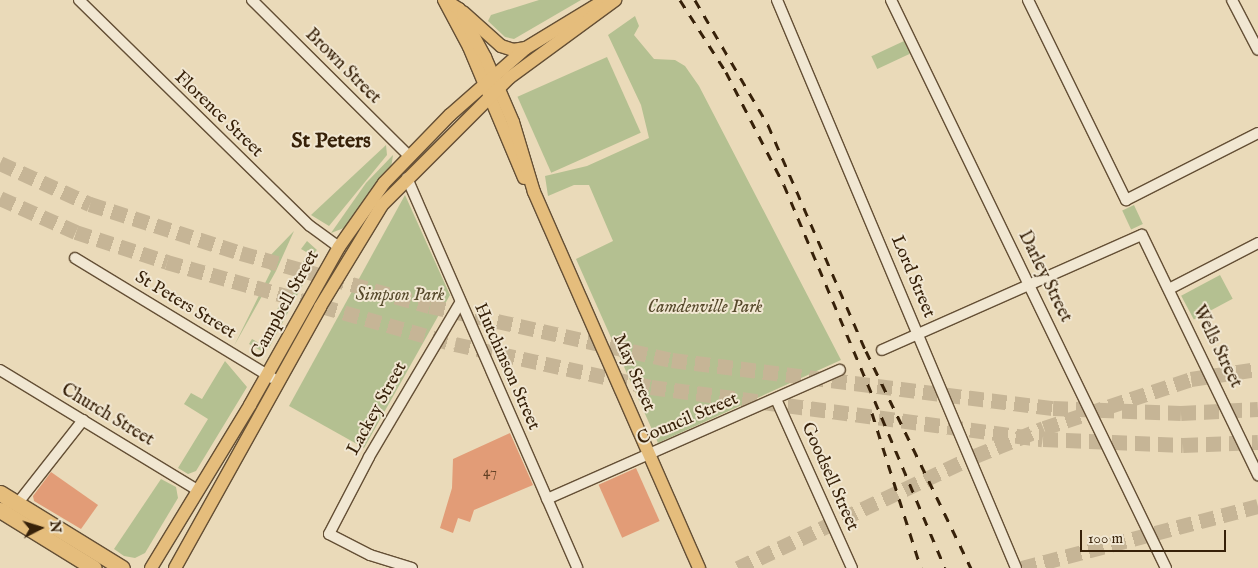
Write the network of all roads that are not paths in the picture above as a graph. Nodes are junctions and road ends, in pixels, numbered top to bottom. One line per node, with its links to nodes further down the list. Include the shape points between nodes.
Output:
1 (79, 0): 19 (street, Florence Street, via 303,220)
2 (252, 0): 16 (street, Brown Street)
3 (445, 0): 10 (main road); 13 (main road)
4 (605, 0): 11 (main road, Campbell Street)
5 (615, 0): 14 (main road, Campbell Street)
6 (777, 0): 24 (street, Lord Street)
7 (891, 0): 21 (street, Darley Street)
8 (1028, 0): 15 (street, via 1126,200)
9 (1232, 0): 12 (street)
10 (459, 9): 11 (main road, via 501,46 513,50); 13 (main road)
11 (526, 48): 13 (main road, Campbell Street)
12 (1258, 50)
13 (489, 80): 14 (main road, May Street); 16 (main road, Campbell Street)
14 (494, 93): 17 (main road, Campbell Street); 32 (main road, May Street, via 513,122 534,192)
15 (1258, 133)
16 (409, 156): 19 (main road, Campbell Street, via 384,183)
17 (406, 178): 23 (street, Hutchinson Street); 29 (main road, Campbell Street, via 365,229)
18 (1258, 243): 22 (street)
19 (339, 247): 28 (main road, Campbell Street)
20 (75, 258): 28 (street, St Peters Street)
21 (1030, 284): 22 (street, Wells Street, via 1142,235); 24 (street); 48 (street, Darley Street)
22 (1169, 289): 33 (street, Wells Street)
23 (460, 303): 36 (street, Hutchinson Street); 43 (street, Lackey Street, via 383,432 329,534 370,555)
24 (918, 334): 25 (street); 47 (street, Lord Street)
25 (882, 350)
26 (0, 370): 31 (street, Church Street)
27 (840, 370): 30 (street, Council Street)
28 (267, 375): 29 (street, St Peters Street); 34 (main road, Campbell Street)
29 (279, 382): 42 (main road, Campbell Street)
30 (776, 399): 32 (street, Council Street); 46 (street, Goodsell Street)
31 (84, 420): 34 (street, Church Street); 37 (street)
32 (650, 456): 36 (street, Council Street); 45 (main road, May Street)
33 (1258, 475)
34 (197, 490): 41 (main road, Campbell Street)
35 (0, 493): 37 (highway)
36 (548, 499): 44 (street, Hutchinson Street)
37 (17, 504): 40 (highway)
38 (0, 510): 39 (highway)
39 (94, 568)
40 (122, 568)
41 (151, 568)
42 (175, 568)
43 (412, 568)
44 (577, 568)
45 (699, 568)
46 (852, 568)
47 (1016, 568)
48 (1166, 568)

